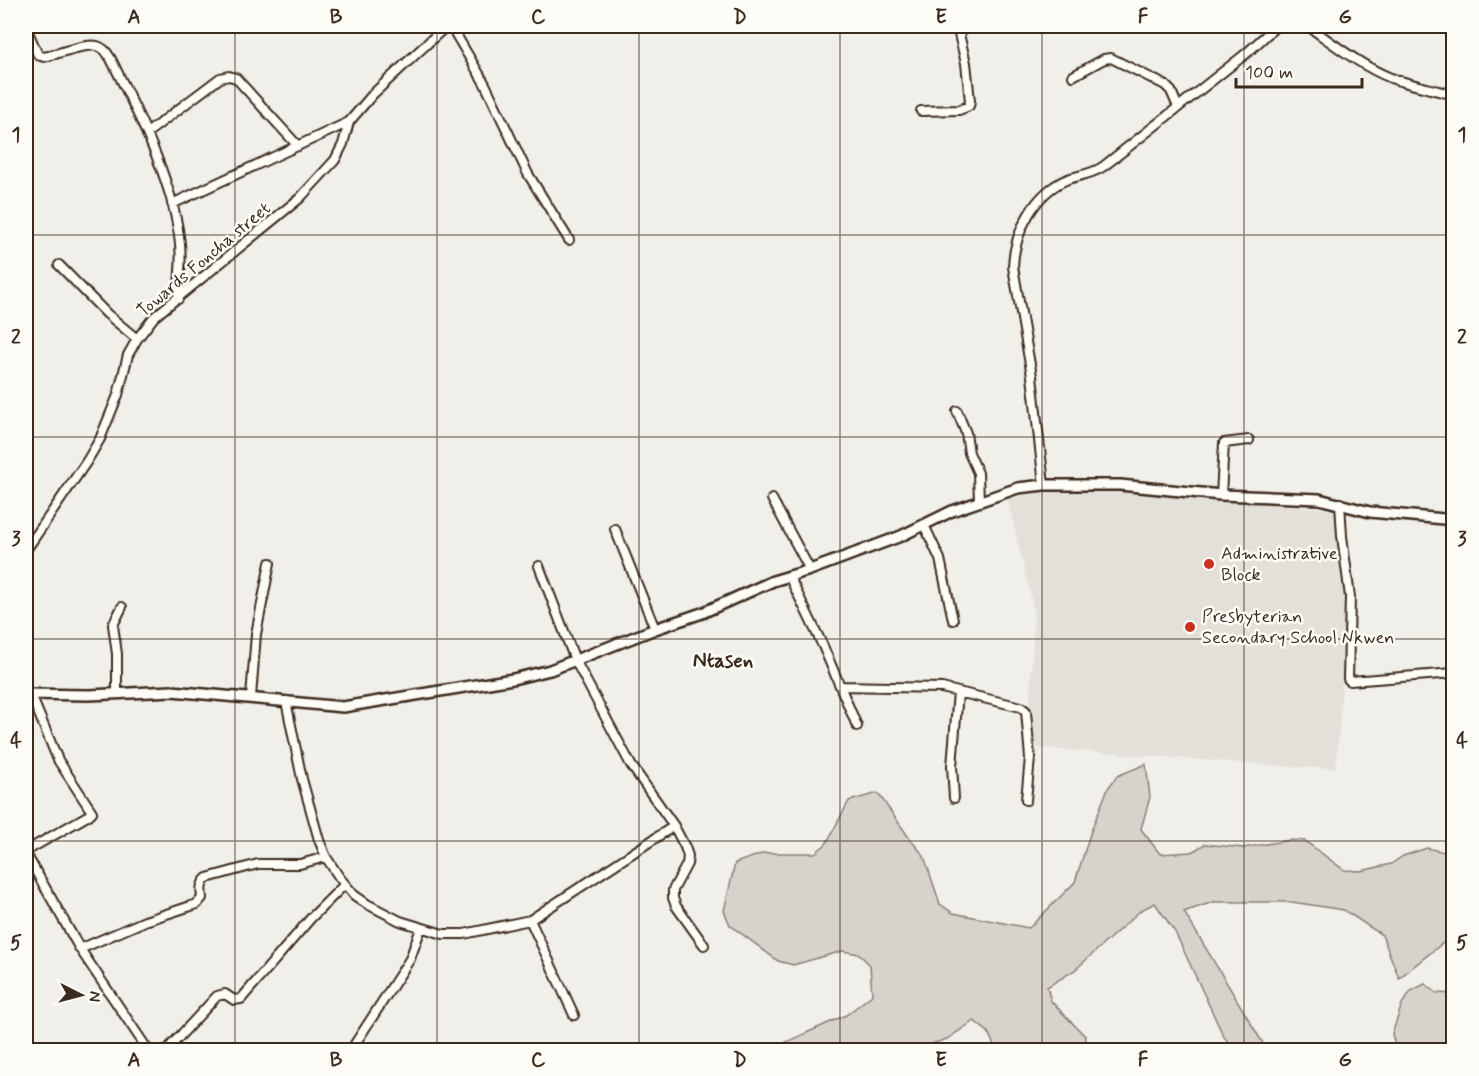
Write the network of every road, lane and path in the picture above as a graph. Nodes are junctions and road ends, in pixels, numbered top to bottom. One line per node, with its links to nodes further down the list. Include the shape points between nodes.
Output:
1 (446, 26): 11 (street, Towards Foncha street, via 373,94)
2 (451, 26): 15 (street, via 485,84 528,174)
3 (957, 26): 10 (street, via 966,63 969,106)
4 (1276, 26): 9 (street)
5 (1308, 26): 8 (street, via 1381,74)
6 (26, 27): 12 (street, via 38,55 44,57 87,46 105,50)
7 (1073, 76): 9 (street, via 1111,58 1165,85)
8 (1454, 95)
9 (1179, 107): 21 (street, via 1097,171 1047,191 1022,229 1013,267 1032,376)
10 (921, 111)
11 (349, 122): 13 (street); 17 (street, Towards Foncha street, via 335,160 300,198)
12 (147, 133): 13 (street, via 220,78 229,76 236,78); 14 (street)
13 (298, 146): 14 (street)
14 (172, 204): 17 (street, via 180,246)
15 (569, 240)
16 (59, 265): 18 (street)
17 (178, 299): 18 (street, Towards Foncha street, via 154,317)
18 (137, 339): 29 (street, Towards Foncha street, via 100,439)
19 (957, 411): 24 (street, via 978,473)
20 (1249, 440): 22 (street, via 1224,443)
21 (1044, 485): 22 (street, via 1120,486); 24 (street, via 1018,488)
22 (1221, 495): 25 (street)
23 (772, 499): 32 (street)
24 (979, 501): 27 (street)
25 (1340, 503): 26 (street, via 1370,512); 38 (street, via 1350,597 1347,679)
26 (1454, 520)
27 (924, 525): 32 (street); 35 (street, via 940,559)
28 (615, 529): 36 (street)
29 (26, 550)
30 (270, 563): 43 (street, via 257,626)
31 (539, 566): 37 (street)
32 (810, 570): 33 (street)
33 (789, 576): 36 (street); 39 (street)
34 (122, 607): 41 (street, via 113,625)
35 (952, 620)
36 (655, 629): 37 (street)
37 (575, 660): 44 (street, via 530,676 355,706); 48 (street, via 631,765)
38 (1454, 673)
39 (840, 686): 40 (street, via 942,688); 45 (street)
40 (958, 692): 46 (street, via 952,766); 47 (street, via 1026,711 1030,758)
41 (117, 693): 42 (street); 43 (street, via 172,692)
42 (28, 694): 49 (street, via 58,760 92,812)
43 (251, 698): 44 (street)
44 (286, 701): 50 (street, via 302,779)
45 (857, 726)
46 (954, 798)
47 (1026, 800)
48 (674, 826): 52 (street); 54 (street, via 688,856 673,890 675,906)
49 (26, 853): 55 (street)
50 (326, 857): 51 (street); 55 (street, via 300,864 258,864 207,878 202,882 202,898 197,904)
51 (345, 884): 53 (street, via 367,904); 58 (street, via 241,999 217,996)
52 (530, 920): 53 (street, via 453,935); 56 (street)
53 (421, 928): 59 (street, via 410,959)
54 (704, 945)
55 (80, 949): 57 (street)
56 (574, 1015)
57 (148, 1050)
58 (167, 1050)
59 (351, 1050)

